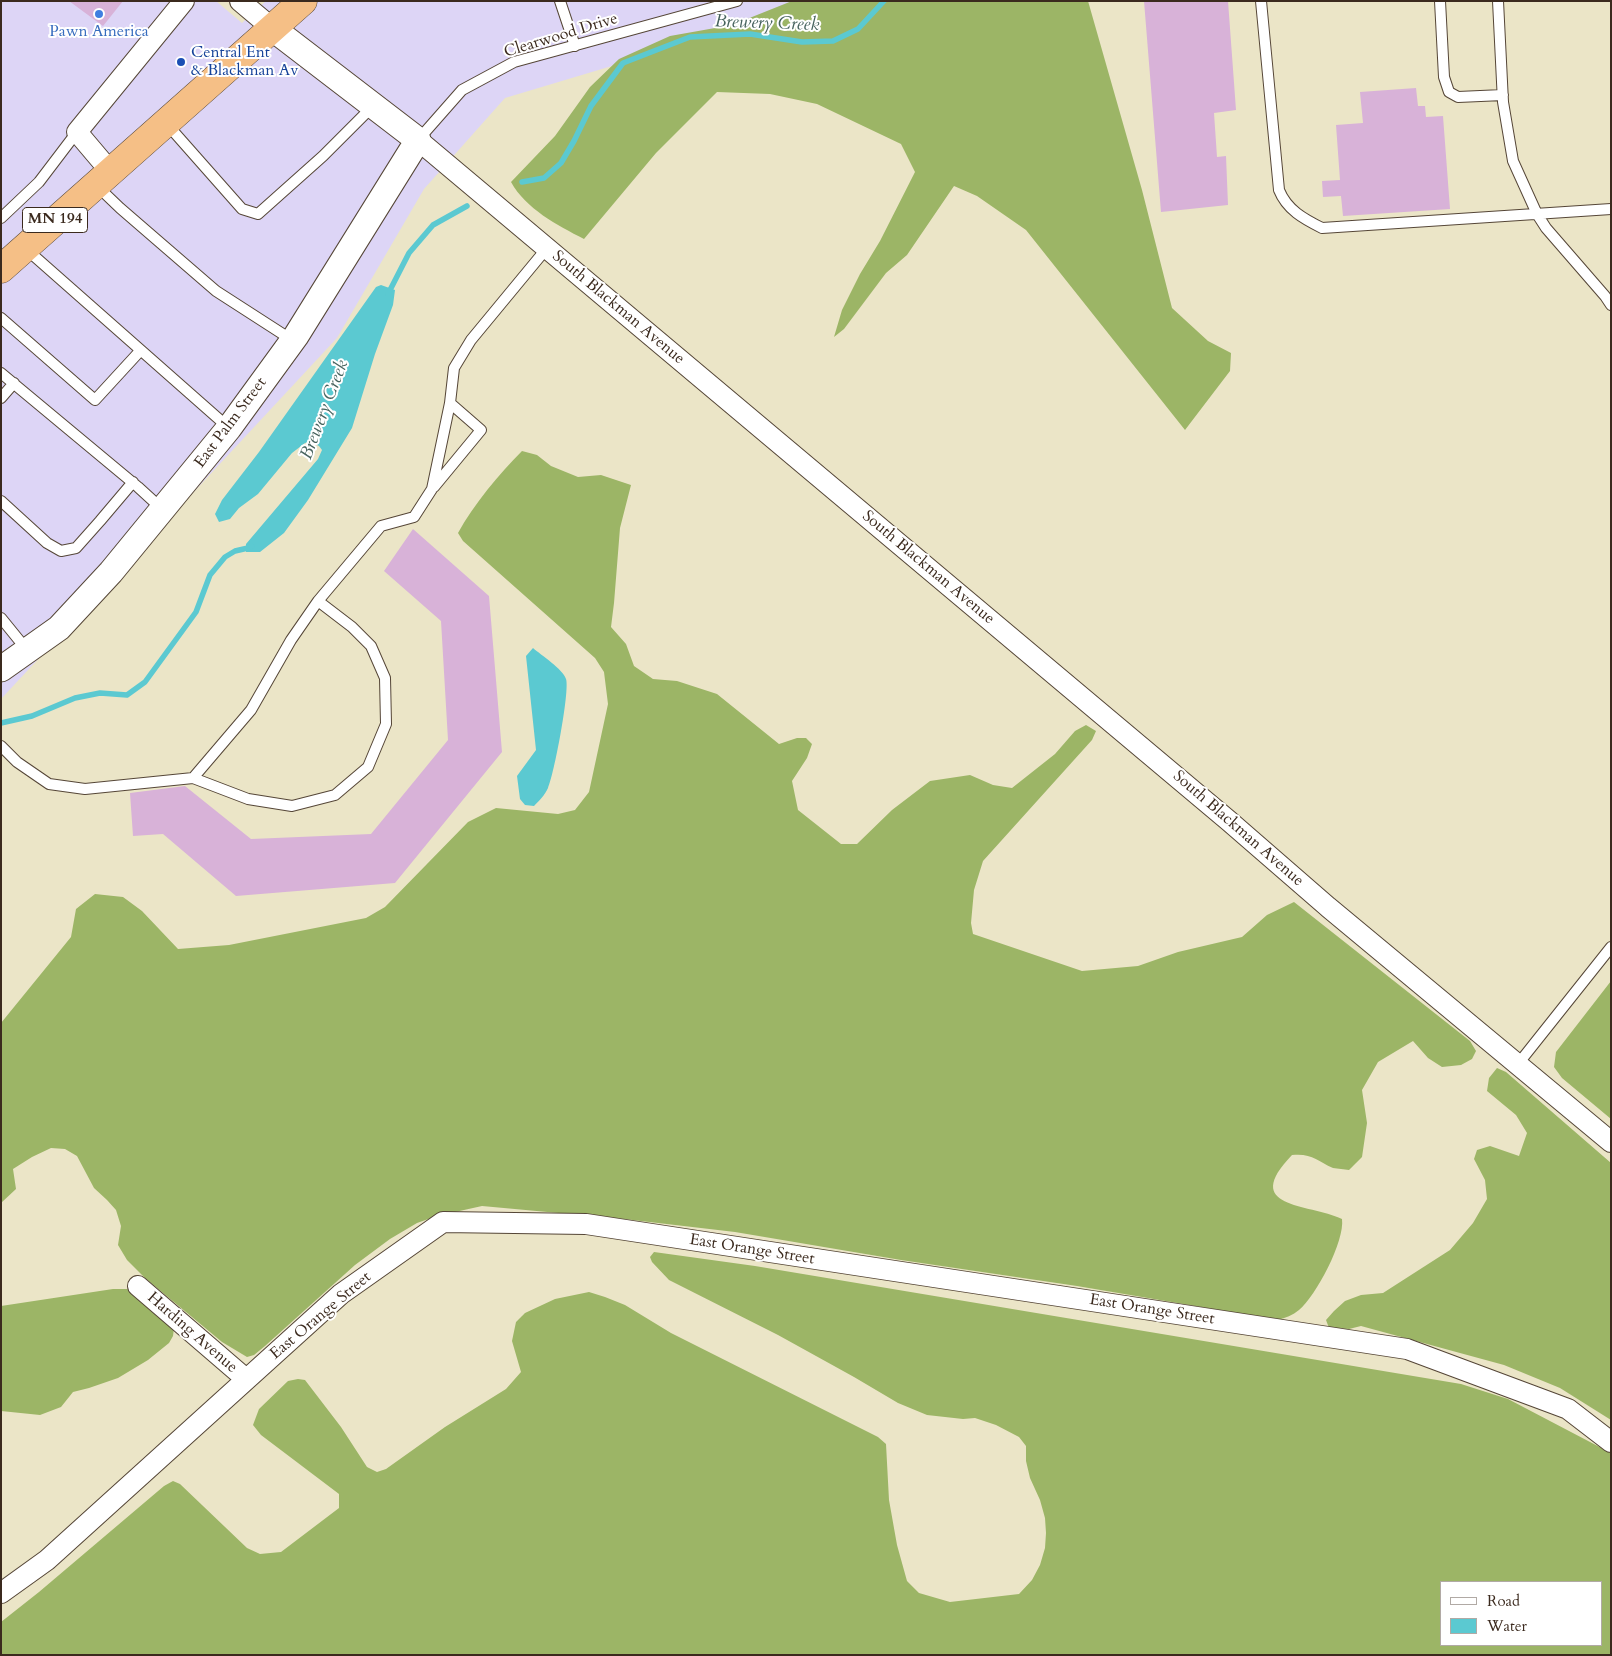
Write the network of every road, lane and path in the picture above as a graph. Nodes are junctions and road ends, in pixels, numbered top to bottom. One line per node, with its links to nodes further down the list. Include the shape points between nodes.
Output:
1 (184, 1): 14 (street)
2 (240, 1): 9 (street, South Blackman Avenue)
3 (303, 1): 9 (highway, MN 194)
4 (560, 1): 10 (lane)
5 (737, 1): 10 (lane, Clearwood Drive)
6 (1261, 1): 18 (lane, via 1279,190 1283,200 1298,216 1322,228)
7 (1440, 1): 11 (lane, via 1444,78 1449,92 1458,97)
8 (1498, 1): 11 (lane)
9 (272, 28): 12 (street, South Blackman Avenue); 13 (highway, MN 194)
10 (574, 46): 15 (lane, Clearwood Drive, via 514,62 462,90)
11 (1503, 95): 18 (lane, via 1513,161)
12 (373, 106): 13 (lane, via 258,214 242,209); 15 (street, South Blackman Avenue)
13 (165, 123): 16 (highway, MN 194)
14 (77, 132): 16 (street); 19 (lane, via 39,182)
15 (418, 140): 21 (street, South Blackman Avenue); 25 (street, East Palm Street)
16 (103, 178): 20 (highway, MN 194); 25 (lane, via 120,208 216,291)
17 (1611, 209): 18 (lane)
18 (1537, 214): 23 (lane, via 1550,234)
19 (1, 218)
20 (25, 248): 22 (highway, MN 194); 26 (lane)
21 (547, 248): 30 (lane, via 471,340 454,368); 43 (street, South Blackman Avenue)
22 (1, 269)
23 (1611, 305)
24 (1, 318): 26 (lane, via 95,400)
25 (292, 340): 31 (street, East Palm Street)
26 (140, 351): 31 (lane)
27 (1, 373): 28 (lane)
28 (14, 384): 29 (lane); 32 (lane)
29 (1, 398)
30 (450, 403): 33 (lane); 33 (lane, via 481,430)
31 (229, 428): 35 (street, East Palm Street)
32 (133, 482): 34 (lane, via 76,548 61,551 47,543); 35 (lane)
33 (432, 489): 36 (lane, via 414,517 381,526)
34 (1, 502)
35 (162, 509): 38 (street, East Palm Street, via 111,572 59,628)
36 (318, 601): 41 (lane, via 290,640 251,710); 41 (lane, via 371,646 385,678 386,724 368,766 335,796 292,806 248,799)
37 (1, 618): 38 (lane)
38 (28, 651): 39 (street, East Palm Street)
39 (1, 669)
40 (1, 746): 41 (lane, via 17,762 49,784 85,789)
41 (193, 778)
42 (1611, 948): 43 (lane)
43 (1518, 1064): 44 (street, South Blackman Avenue)
44 (1611, 1142)
45 (138, 1286): 46 (street, Harding Avenue)
46 (246, 1379): 47 (street, East Orange Street, via 341,1294 443,1222 586,1224 1407,1349 1568,1408); 48 (street, East Orange Street, via 47,1560)
47 (1611, 1442)
48 (1, 1593)

